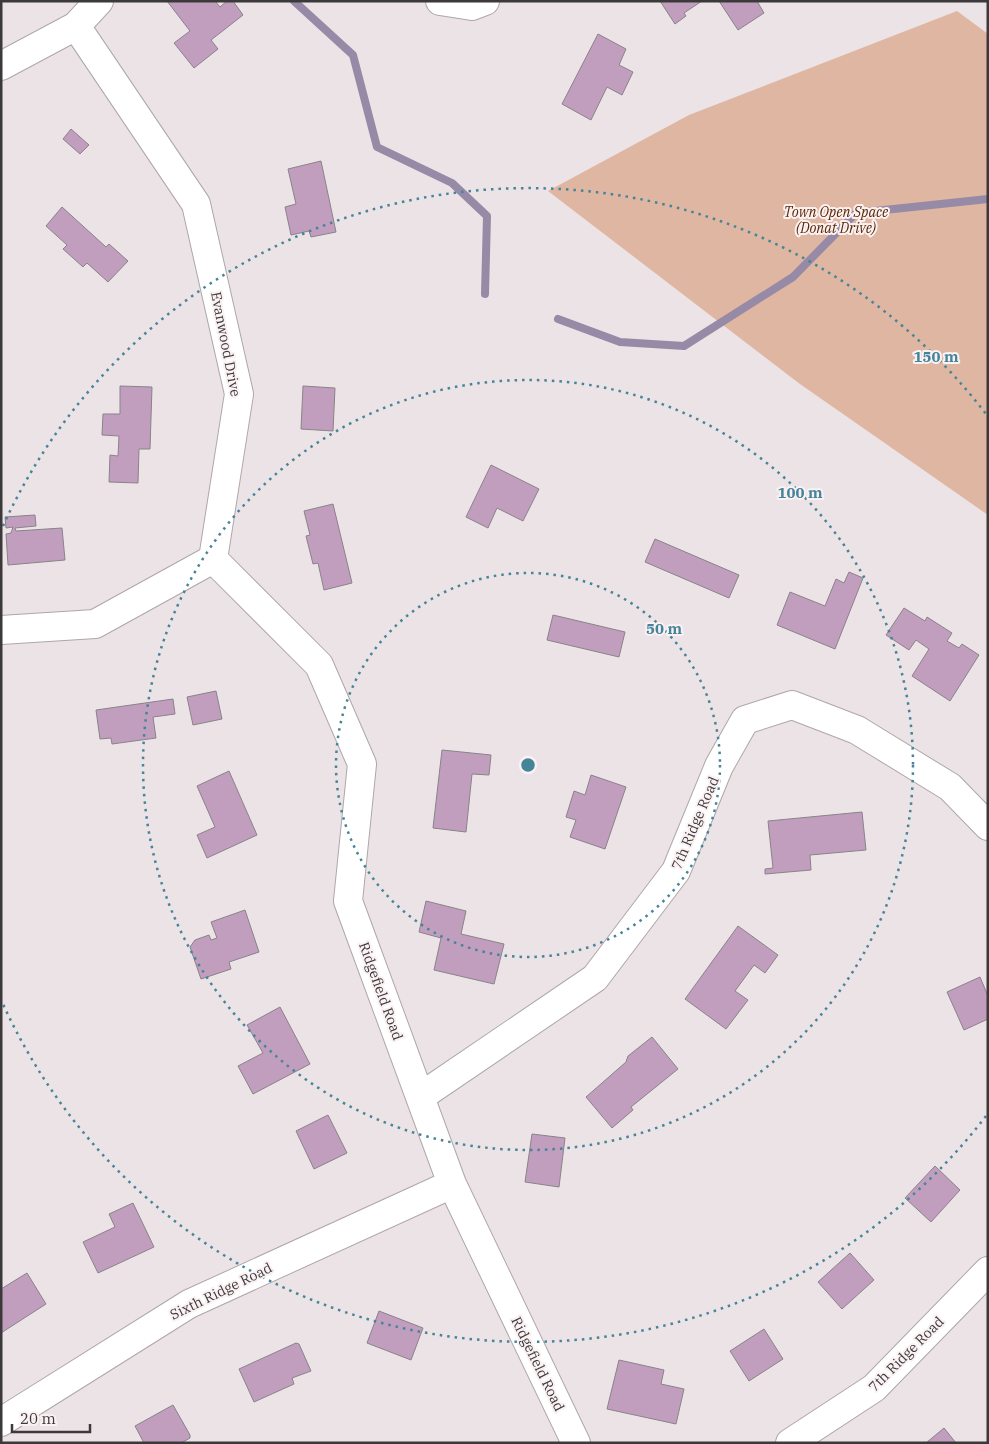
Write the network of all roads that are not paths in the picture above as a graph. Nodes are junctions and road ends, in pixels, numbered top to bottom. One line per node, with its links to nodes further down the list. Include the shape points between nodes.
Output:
1 (99, 1): 4 (street)
2 (440, 1): 3 (street, via 472,6)
3 (485, 1)
4 (76, 26): 5 (street); 6 (street, Evanwood Drive, via 196,204 239,394)
5 (1, 66)
6 (213, 559): 7 (street, via 95,624); 9 (street, Ridgefield Road, via 318,665 362,764 348,901)
7 (1, 630)
8 (988, 826): 9 (street, 7th Ridge Road, via 950,787 857,730 792,705 745,720 719,766 676,871 595,978)
9 (420, 1097): 10 (street, Ridgefield Road)
10 (452, 1184): 12 (street, Sixth Ridge Road, via 189,1304); 13 (street, Ridgefield Road)
11 (988, 1271): 14 (street, 7th Ridge Road, via 874,1388)
12 (1, 1422)
13 (576, 1443)
14 (790, 1443)

